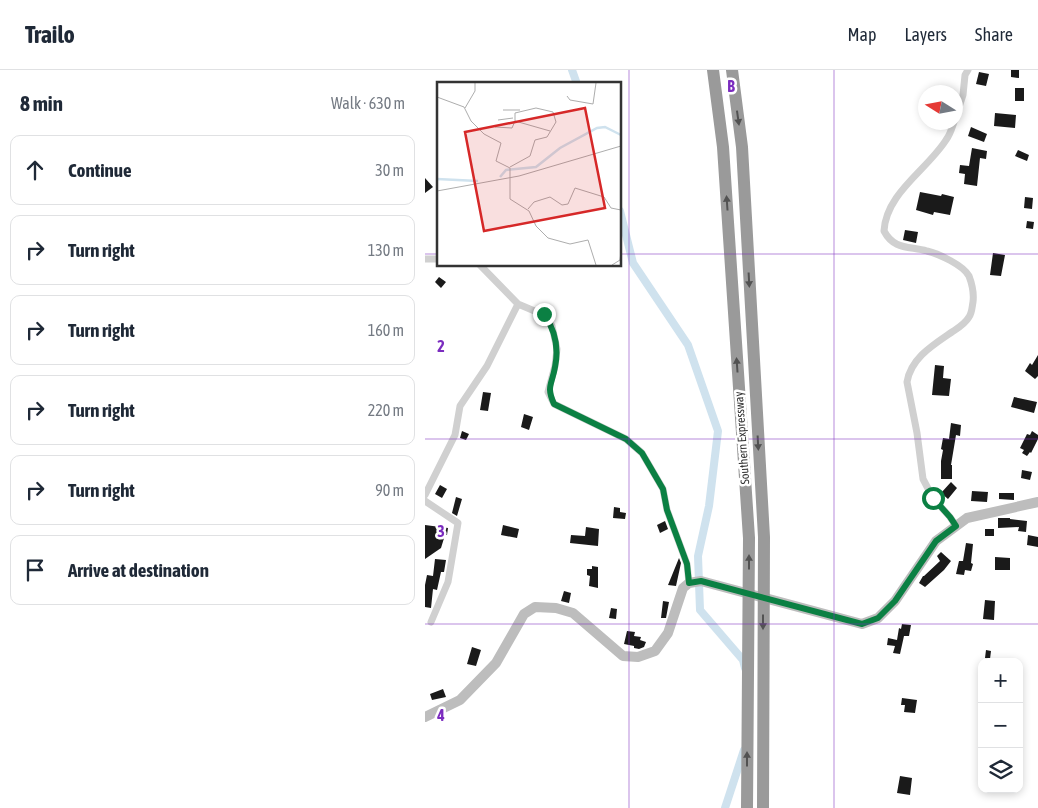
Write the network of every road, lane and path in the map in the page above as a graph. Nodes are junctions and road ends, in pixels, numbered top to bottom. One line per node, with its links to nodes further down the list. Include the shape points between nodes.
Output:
1 (713, 70): 15 (highway, Southern Expressway, one-way to 1, bridge, via 749,538 723,147)
2 (732, 70): 16 (highway, Southern Expressway, one-way to 16, bridge, via 742,147 764,538)
3 (968, 70): 4 (street)
4 (963, 90)
5 (950, 130): 11 (street, via 886,215 884,232 890,241 898,245 928,251 959,265 970,279 971,315 922,355 907,382 923,479 933,498)
6 (481, 266): 7 (street)
7 (518, 304): 8 (street, via 487,366 460,406 455,435); 12 (street, via 544,314 552,326 557,349 548,392 554,404 626,439 642,453 663,489 667,510)
8 (425, 495)
9 (425, 501): 13 (street, via 458,523 448,582)
10 (1038, 502): 11 (street, via 967,518)
11 (956, 526): 12 (street, via 936,541 895,601 878,618 862,624)
12 (694, 582): 14 (street, via 683,588 668,633 655,651 638,657 623,656 573,613 535,607 524,614 496,664 460,700)
13 (431, 622)
14 (425, 717)
15 (747, 808)
16 (763, 808)

